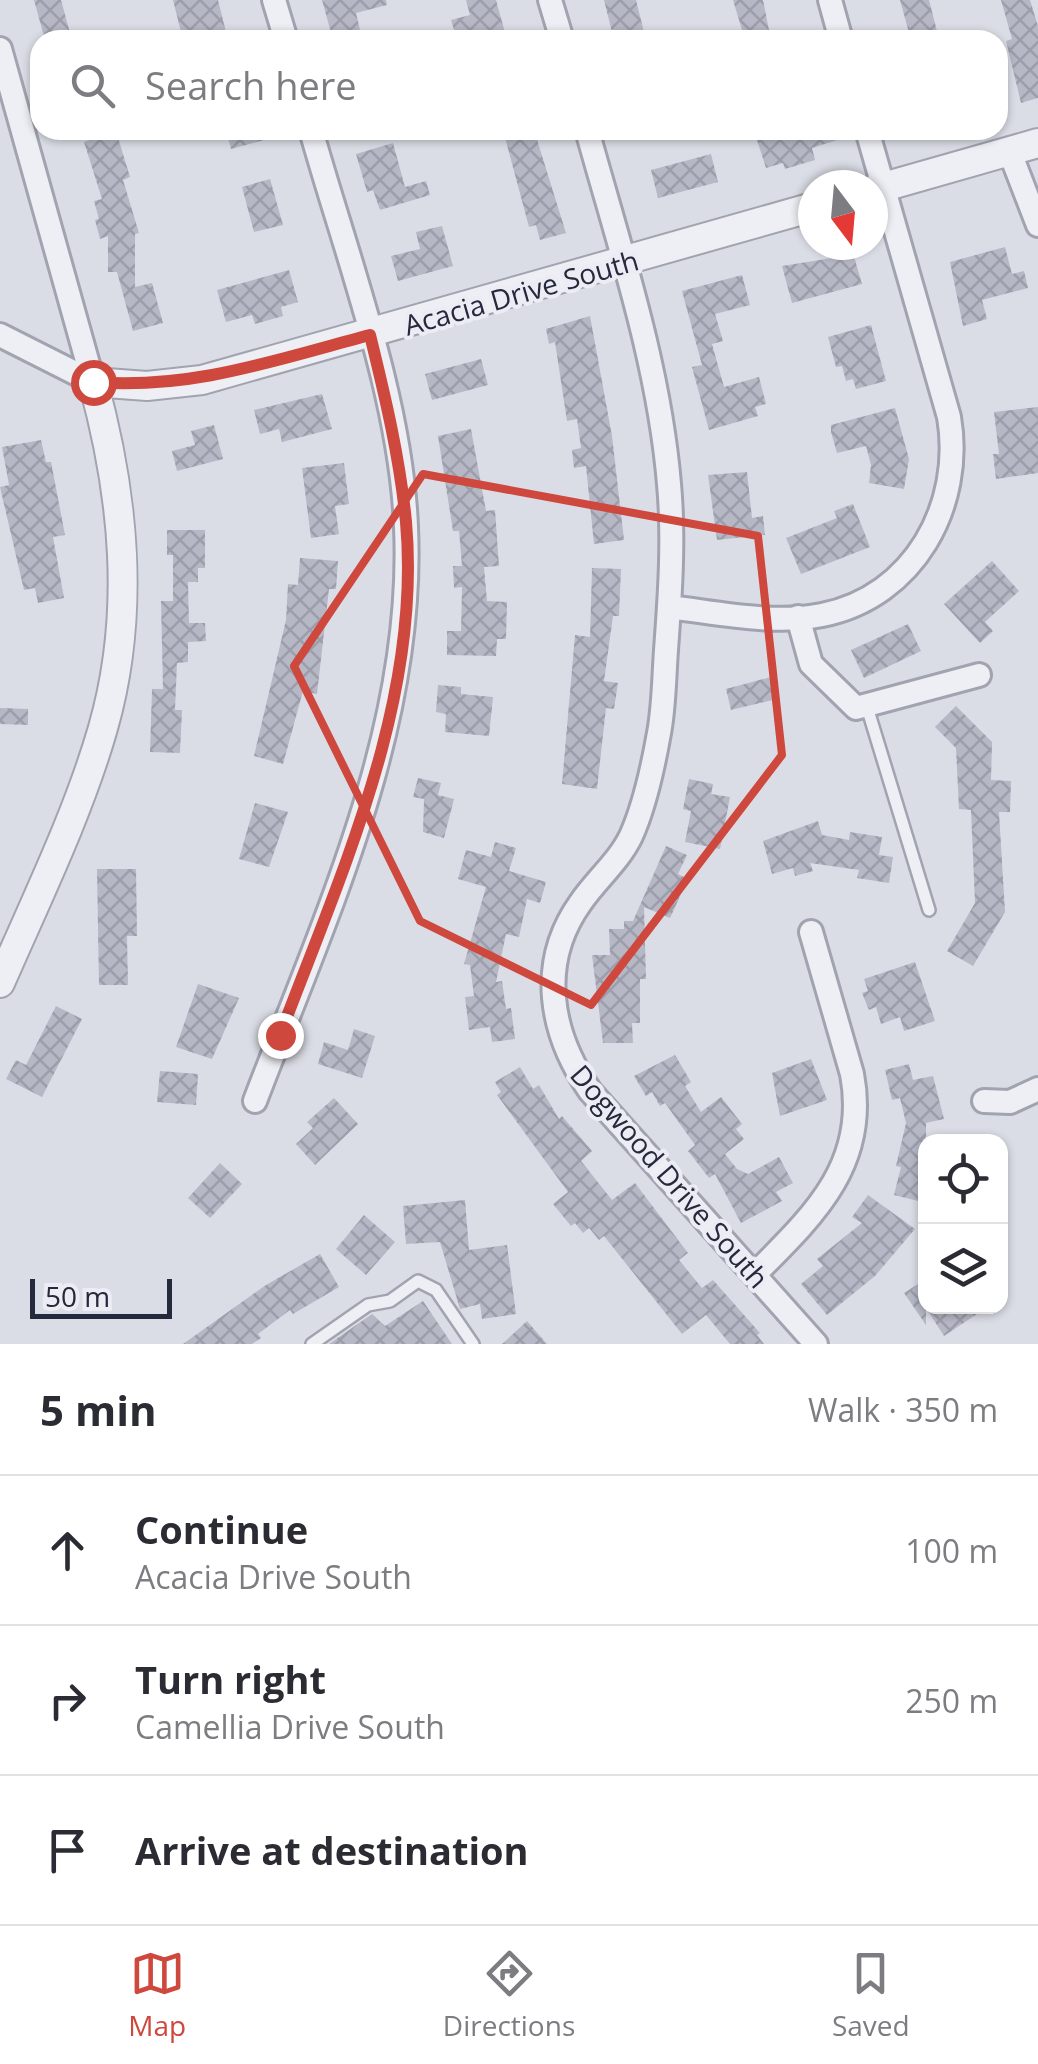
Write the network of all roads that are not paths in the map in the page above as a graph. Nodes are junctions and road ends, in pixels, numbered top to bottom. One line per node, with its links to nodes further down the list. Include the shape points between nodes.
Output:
1 (274, 0): 4 (street)
2 (550, 0): 5 (street)
3 (830, 0): 6 (street)
4 (283, 30)
5 (559, 30)
6 (838, 30)
7 (0, 49): 21 (street)
8 (314, 140): 20 (street)
9 (590, 140): 18 (street, Dogwood Drive South)
10 (869, 140): 13 (street)
11 (1038, 143): 12 (street)
12 (1009, 150): 14 (street); 17 (street)
13 (875, 170)
14 (888, 185)
15 (798, 211): 18 (street, Acacia Drive South)
16 (888, 220): 23 (street, via 950,417 950,479 935,527 900,576 852,606)
17 (1038, 224)
18 (624, 262): 20 (street, Acacia Drive South); 22 (street, Dogwood Drive South, via 670,486)
19 (0, 335): 21 (street, Acacia Drive South)
20 (370, 335): 21 (street, Acacia Drive South, via 202,380); 30 (street, via 406,524 406,617 394,702 350,844)
21 (93, 382): 28 (street, via 121,507 118,645 104,728)
22 (669, 608): 23 (street); 32 (street, Dogwood Drive South, via 660,732 649,776 630,838 558,946 557,1027 568,1061 590,1092)
23 (798, 617): 25 (street, via 820,677 856,708)
24 (980, 675): 25 (street)
25 (867, 708): 26 (lane)
26 (930, 910)
27 (812, 932): 32 (street, via 852,1074 853,1134 830,1196)
28 (0, 983)
29 (1038, 1088): 31 (street, via 1010,1102)
30 (255, 1101)
31 (984, 1101)
32 (754, 1274): 35 (street, Dogwood Drive South)
33 (312, 1344): 34 (lane, via 368,1305 390,1301 418,1282 436,1290)
34 (474, 1344)
35 (816, 1344)

